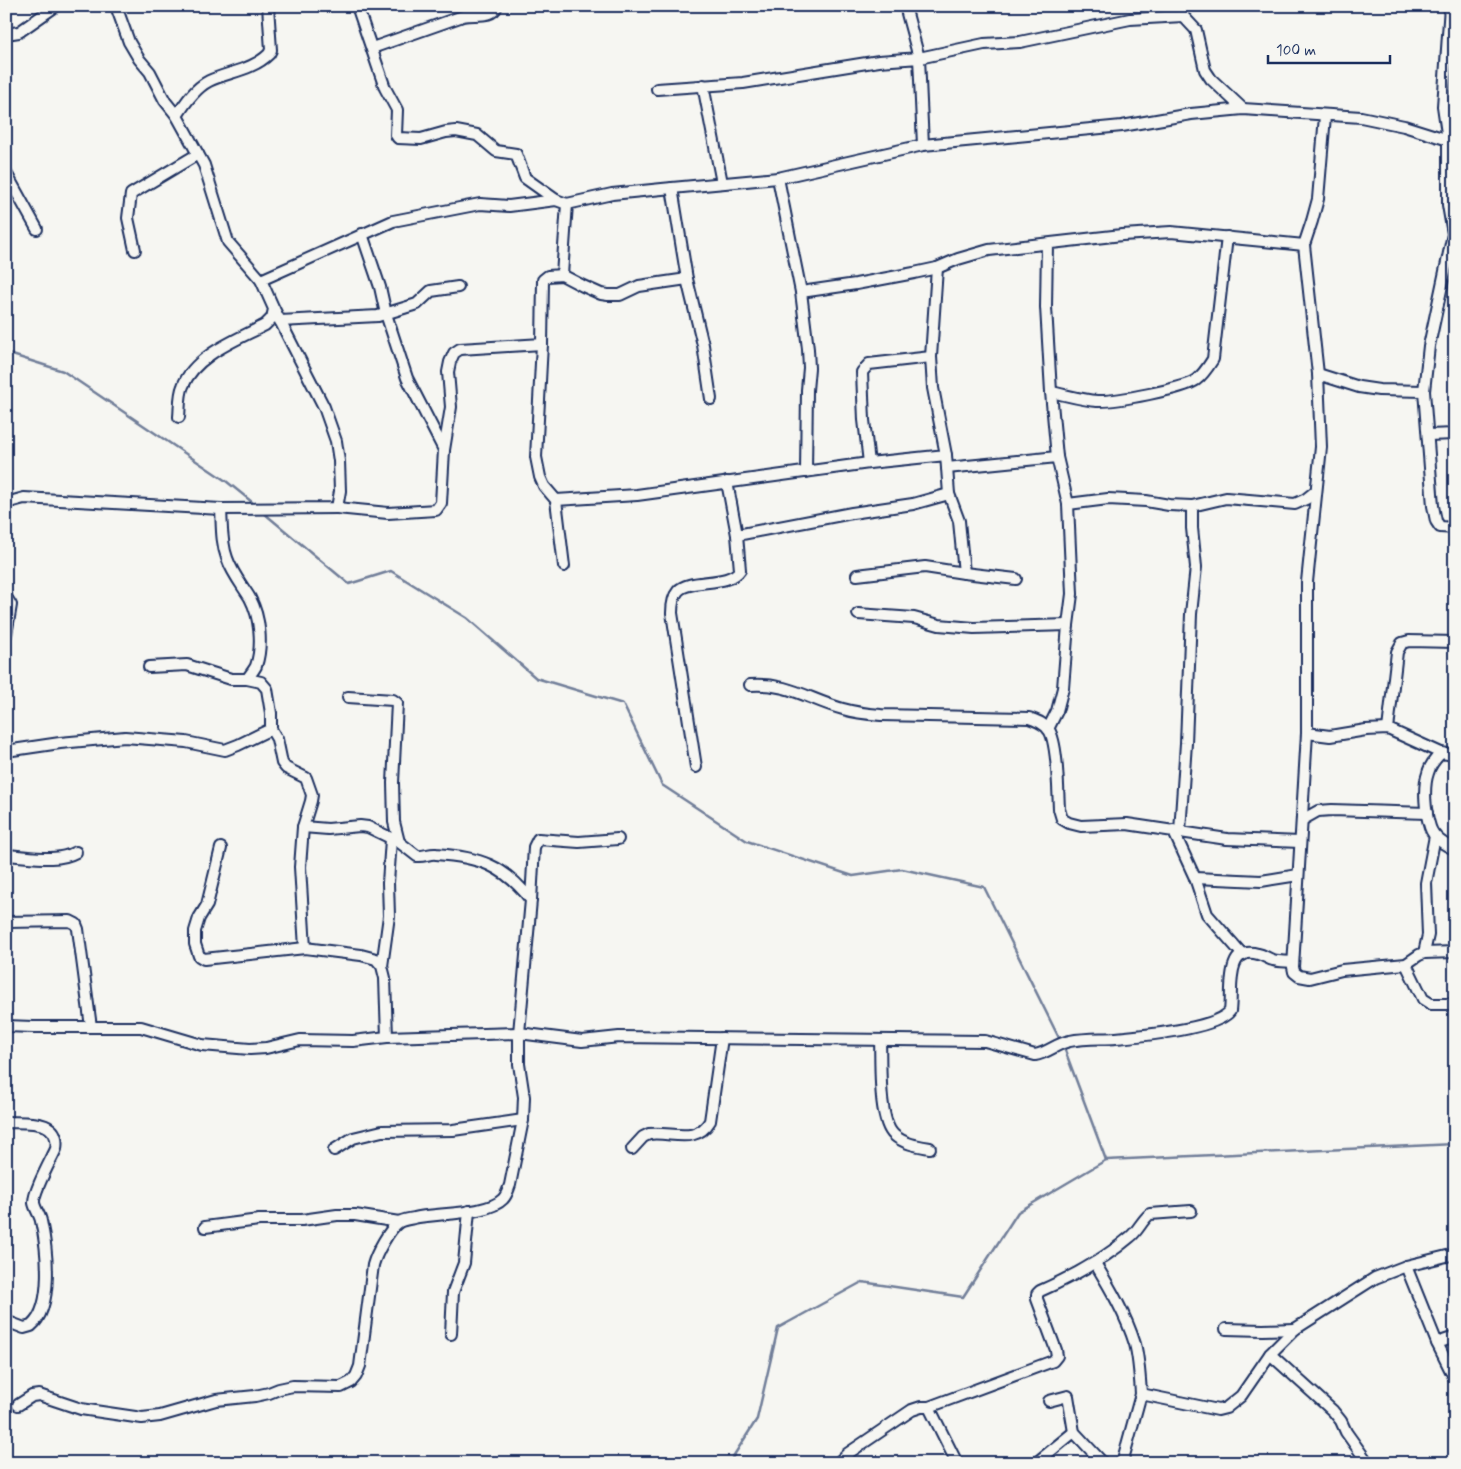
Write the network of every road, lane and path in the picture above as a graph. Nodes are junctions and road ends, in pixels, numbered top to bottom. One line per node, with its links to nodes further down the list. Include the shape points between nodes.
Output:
1 (56, 6): 10 (street, via 19,32)
2 (116, 6): 16 (street, via 129,42)
3 (268, 6): 16 (street, via 269,54 243,69 203,84)
4 (357, 6): 11 (street)
5 (497, 6): 11 (street, via 490,14 462,16)
6 (905, 6): 12 (street)
7 (1450, 6): 9 (street)
8 (1182, 11): 12 (street); 15 (street, via 1196,30 1205,70)
9 (1452, 32): 18 (street, via 1443,106)
10 (6, 34)
11 (372, 48): 25 (street, via 385,88 397,110 398,138 421,139 451,130 477,135 496,151 516,154 525,178)
12 (919, 58): 13 (street, via 880,61 743,83); 19 (street)
13 (703, 85): 14 (street); 23 (street)
14 (656, 89)
15 (1243, 109): 17 (street); 19 (street, via 1122,126)
16 (177, 116): 20 (street)
17 (1325, 116): 18 (street, via 1385,121); 31 (street, via 1318,199)
18 (1451, 141): 45 (street, via 1448,206 1452,234 1429,346)
19 (923, 145): 22 (street)
20 (198, 154): 32 (street, via 131,194 128,218); 36 (street, via 228,242)
21 (6, 173): 27 (street)
22 (778, 178): 23 (street); 38 (street)
23 (722, 183): 24 (street)
24 (672, 188): 26 (street, via 612,194); 35 (street)
25 (556, 200): 26 (street); 28 (street, via 509,206 480,204 393,221)
26 (567, 204): 34 (street)
27 (37, 229)
28 (362, 234): 36 (street); 40 (street)
29 (1227, 237): 30 (street, via 1171,232 1122,234); 31 (street); 46 (street, via 1213,359 1205,373 1178,386 1112,401 1094,401)
30 (1047, 244): 33 (street, via 990,250); 46 (street, via 1046,307)
31 (1304, 245): 44 (street)
32 (135, 250)
33 (937, 268): 38 (street); 43 (street)
34 (562, 275): 35 (street, via 608,295 620,295 639,286); 42 (street, via 548,276 543,280)
35 (687, 279): 47 (street, via 703,345)
36 (261, 280): 39 (street)
37 (458, 288): 40 (street, via 431,292 417,304)
38 (801, 292): 56 (street, via 809,368)
39 (274, 309): 41 (street); 48 (street, via 272,318 265,325 204,358 194,367 182,387)
40 (386, 314): 41 (street); 51 (street, via 407,378)
41 (280, 321): 65 (street, via 324,407 336,441 340,491)
42 (542, 344): 51 (street, via 460,349 454,354 448,372 451,408); 60 (street, via 536,457 544,486)
43 (931, 358): 52 (street, via 933,388); 54 (street, via 869,364 862,372)
44 (1318, 374): 45 (street, via 1359,387); 58 (street, via 1321,447)
45 (1424, 391): 49 (street)
46 (1051, 392): 53 (street)
47 (711, 399)
48 (179, 417)
49 (1428, 434): 50 (street); 66 (street, via 1431,494 1436,521 1440,527)
50 (1455, 434)
51 (444, 450): 65 (street, via 441,503 436,510 388,513)
52 (946, 455): 54 (street); 55 (street)
53 (1057, 457): 55 (street); 62 (street)
54 (868, 463): 56 (street)
55 (947, 468): 59 (street)
56 (806, 472): 57 (street)
57 (727, 482): 60 (street, via 637,494); 67 (street)
58 (1316, 491): 63 (street, via 1295,504 1226,498); 84 (street, via 1307,582)
59 (949, 494): 67 (street, via 913,504); 69 (street, via 959,521)
60 (556, 500): 68 (street)
61 (6, 503): 64 (street, via 24,498)
62 (1068, 504): 63 (street, via 1108,499); 74 (street, via 1072,594)
63 (1192, 506): 92 (street, via 1196,567 1186,743)
64 (221, 508): 65 (street); 78 (street, via 222,541 227,558 251,600 259,630 255,667)
65 (337, 508)
66 (1455, 528)
67 (737, 535): 88 (street, via 740,570 737,575 682,588 672,605)
68 (564, 566)
69 (964, 573): 70 (street, via 925,567); 71 (street)
70 (857, 575)
71 (1016, 579)
72 (6, 597): 75 (street, via 11,606)
73 (858, 614): 74 (street, via 914,618 939,625 974,628)
74 (1068, 625): 82 (street, via 1064,688)
75 (6, 635)
76 (1455, 642): 83 (street, via 1402,643 1397,652)
77 (148, 667): 78 (street, via 187,665 230,679)
78 (247, 679): 81 (street, via 261,682 267,689)
79 (750, 685): 82 (street, via 784,686 842,709 862,713 1029,718)
80 (348, 697): 95 (street, via 398,703 393,783)
81 (271, 729): 85 (street, via 225,750 186,742 125,737); 91 (street, via 277,739 283,766 304,776 309,784 311,801)
82 (1048, 729): 92 (street, via 1053,740 1062,819 1082,826 1127,824)
83 (1388, 729): 84 (street, via 1330,736); 86 (street)
84 (1307, 733): 90 (street)
85 (6, 751)
86 (1440, 753): 87 (street); 89 (street, via 1427,774)
87 (1455, 755)
88 (696, 767)
89 (1427, 813): 90 (street, via 1332,810 1318,811); 93 (street)
90 (1302, 820): 96 (street)
91 (303, 827): 95 (street, via 368,827); 105 (street, via 300,885)
92 (1177, 831): 96 (street, via 1227,839); 102 (street)
93 (1435, 836): 98 (street); 107 (street, via 1426,883 1428,935)
94 (618, 839): 103 (street, via 579,842 538,839 534,846)
95 (395, 840): 103 (street, via 417,856 433,853 483,861 500,870); 111 (street, via 388,883 389,916)
96 (1300, 842): 101 (street)
97 (221, 848): 105 (street, via 207,905 195,931 199,956 204,959)
98 (1455, 849)
99 (76, 852): 100 (street, via 58,858)
100 (6, 854)
101 (1298, 875): 102 (street, via 1261,881); 109 (street)
102 (1195, 878): 108 (street, via 1207,914)
103 (530, 900): 115 (street)
104 (6, 922): 114 (street, via 70,921 76,924)
105 (305, 948): 111 (street, via 361,955 376,959)
106 (1455, 952): 107 (street)
107 (1424, 953): 110 (street)
108 (1243, 955): 109 (street, via 1254,953); 118 (street, via 1232,967 1229,1013 1199,1026 1071,1041 1058,1044 1042,1054 985,1042)
109 (1293, 962): 110 (street, via 1294,972 1310,978 1342,970)
110 (1406, 964): 112 (street, via 1423,999 1431,1004)
111 (382, 966): 116 (street)
112 (1455, 1004)
113 (6, 1026): 114 (street)
114 (91, 1027): 116 (street, via 141,1027 202,1045 250,1049 300,1040 353,1041)
115 (519, 1033): 116 (street); 117 (street, via 582,1041 619,1037); 119 (street)
116 (387, 1037)
117 (722, 1038): 118 (street); 122 (street, via 710,1121 703,1131 690,1136 648,1134)
118 (880, 1040): 121 (street, via 883,1113 888,1129 907,1143)
119 (523, 1120): 123 (street, via 454,1130 382,1131 353,1138); 124 (street, via 507,1194 498,1203)
120 (6, 1122): 131 (street, via 49,1126 57,1142 34,1203 44,1240 47,1287 44,1302 31,1326 24,1328)
121 (930, 1148)
122 (632, 1149)
123 (334, 1150)
124 (469, 1211): 126 (street); 134 (street, via 464,1263 453,1292)
125 (1191, 1211): 129 (street, via 1150,1214 1131,1236)
126 (399, 1222): 127 (street, via 337,1215); 141 (street, via 377,1252 373,1265 360,1366 351,1382 341,1387 279,1388 255,1396 216,1400 142,1418 81,1409 39,1395)
127 (206, 1227)
128 (1455, 1254): 130 (street)
129 (1095, 1263): 139 (street, via 1120,1306 1131,1334); 142 (street, via 1037,1294 1056,1350 1054,1361)
130 (1406, 1266): 133 (street, via 1375,1278); 136 (street)
131 (6, 1321)
132 (1226, 1329): 133 (street)
133 (1296, 1329): 137 (street)
134 (451, 1334)
135 (1455, 1337): 136 (street)
136 (1437, 1343): 138 (street)
137 (1270, 1354): 139 (street, via 1241,1396 1226,1408 1218,1410); 149 (street, via 1333,1411)
138 (1455, 1379)
139 (1140, 1394): 148 (street)
140 (1048, 1401): 143 (street, via 1068,1396)
141 (18, 1405)
142 (929, 1407): 144 (street, via 912,1410); 145 (street)
143 (1074, 1432): 146 (street); 147 (street)
144 (838, 1463)
145 (957, 1463)
146 (1036, 1463)
147 (1103, 1463)
148 (1122, 1463)
149 (1368, 1463)

